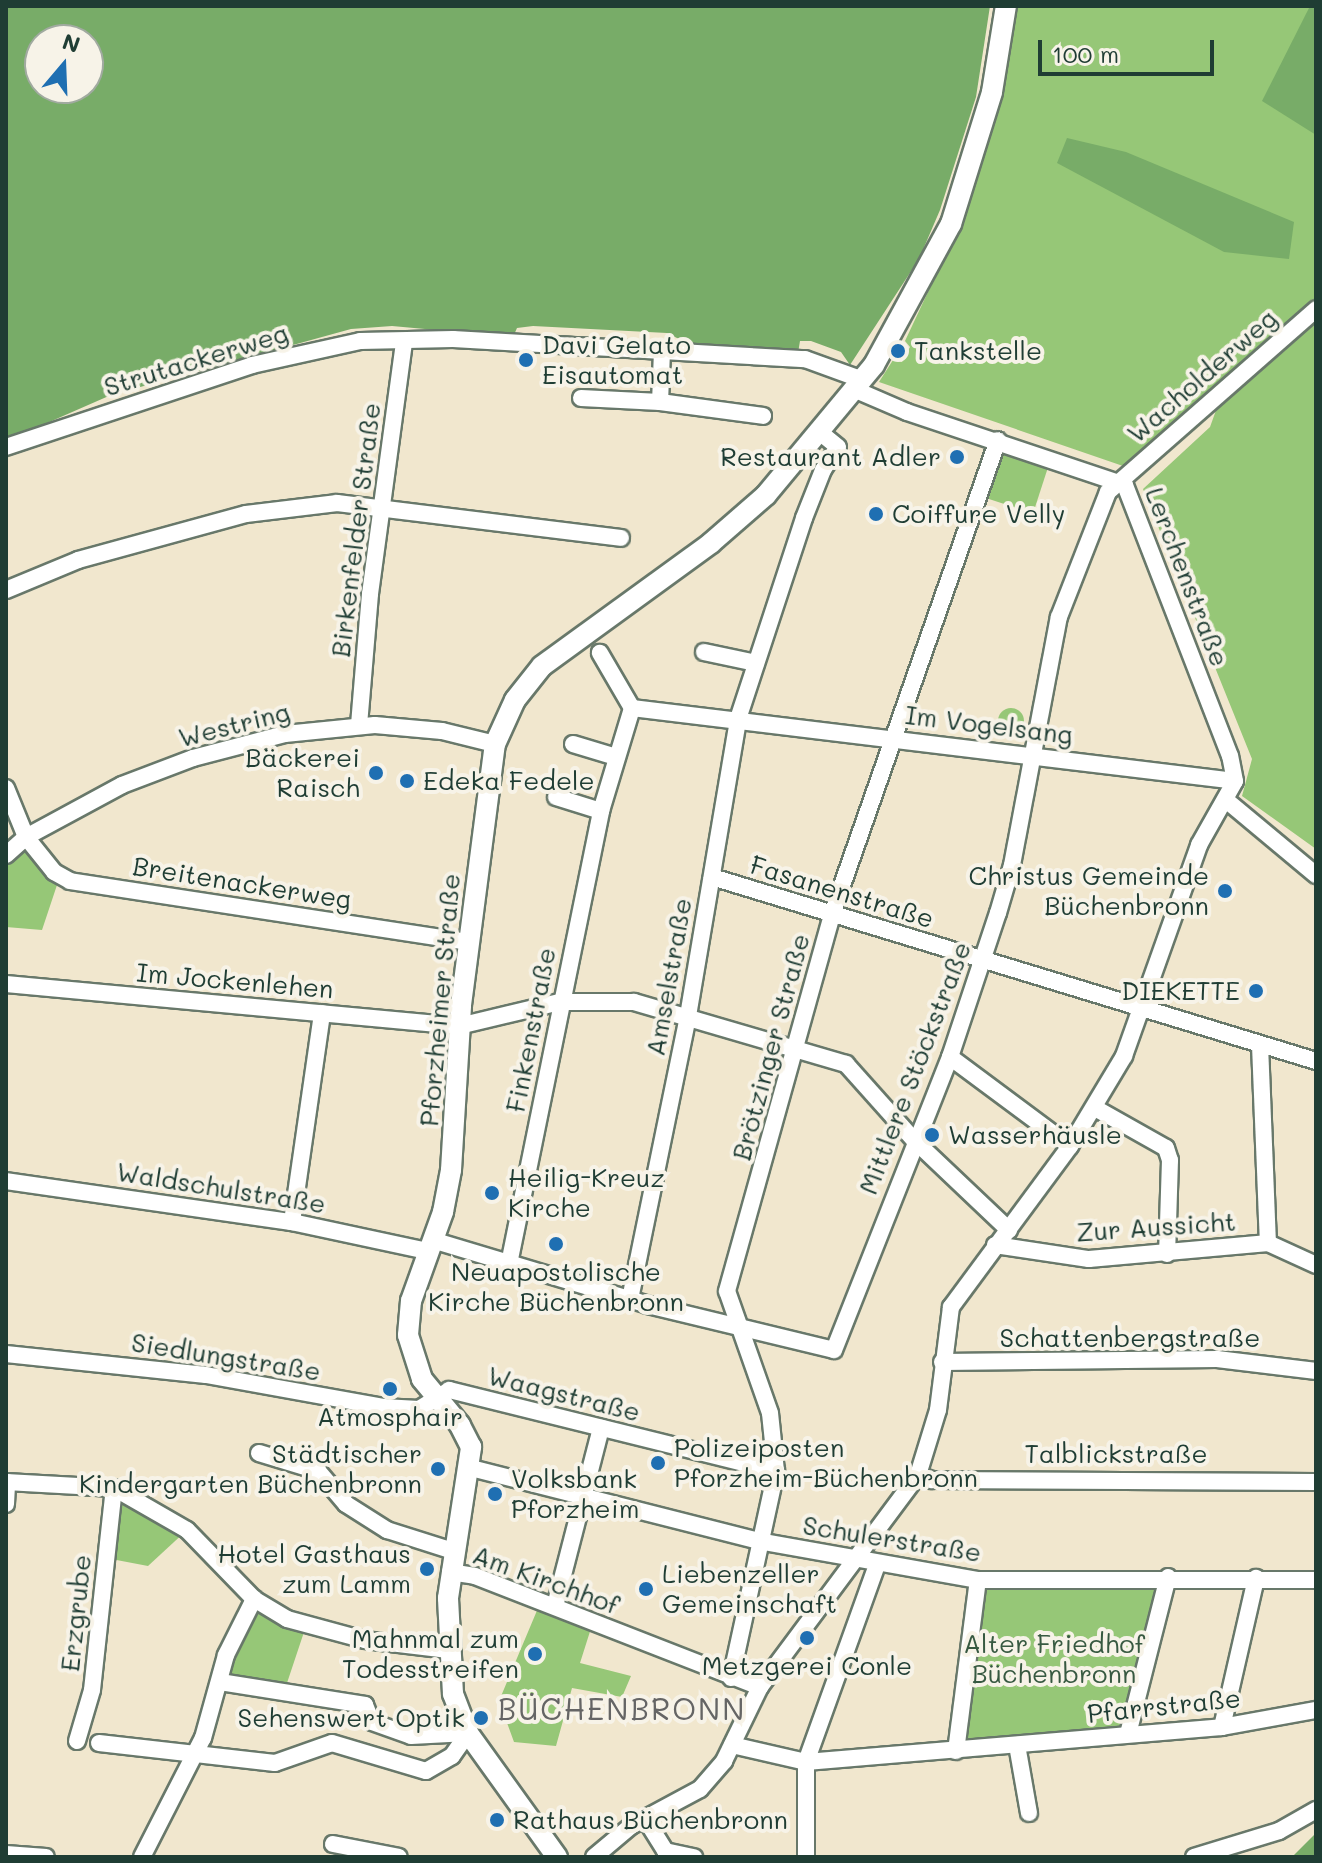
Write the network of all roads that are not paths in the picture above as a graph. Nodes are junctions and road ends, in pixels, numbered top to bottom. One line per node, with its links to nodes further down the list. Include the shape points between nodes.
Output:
1 (1006, 6): 5 (main road, Pforzheimer Straße, via 979,141 930,269)
2 (1316, 309): 12 (street, Wacholderweg)
3 (404, 341): 4 (street, Strutackerweg); 11 (street, Strutackerweg, via 317,348); 13 (street, Birkenfelder Straße)
4 (662, 351): 5 (street, Lerchenstraße, via 819,361); 7 (street)
5 (860, 385): 9 (main road, Pforzheimer Straße); 10 (street, Lerchenstraße)
6 (581, 398): 7 (street)
7 (660, 402): 8 (street)
8 (763, 416)
9 (822, 434): 18 (street, Amselstraße, via 838,447 804,518); 23 (main road, Pforzheimer Straße, via 766,495 711,543 542,666 515,700)
10 (998, 440): 12 (street, Lerchenstraße); 22 (street, Brötzinger Straße)
11 (6, 447)
12 (1119, 480): 25 (street, Mittlere Stöckstraße, via 1108,492 1059,617); 27 (street, Lerchenstraße, via 1135,507)
13 (382, 506): 14 (street); 15 (street, via 337,503 246,514 78,560); 21 (street, Birkenfelder Straße)
14 (621, 538)
15 (6, 590)
16 (704, 652): 18 (street)
17 (600, 653): 19 (street)
18 (756, 663): 20 (street, Amselstraße)
19 (632, 708): 20 (street); 26 (street, Finkenstraße)
20 (738, 719): 22 (street, Im Vogelsang); 35 (street, Amselstraße)
21 (359, 725): 23 (street, Westring, via 442,731); 32 (street, Westring, via 285,734 193,758 122,785)
22 (890, 737): 25 (street, Im Vogelsang); 36 (street, Brötzinger Straße)
23 (495, 744): 37 (main road, Pforzheimer Straße)
24 (573, 744): 26 (street)
25 (1032, 754): 27 (street, Im Vogelsang); 38 (street, Mittlere Stöckstraße, via 1012,865)
26 (616, 757): 31 (street, Finkenstraße)
27 (1235, 781): 30 (street)
28 (6, 788): 32 (street, Breitenackerweg)
29 (556, 797): 31 (street)
30 (1226, 800): 34 (street); 41 (street, via 1199,845)
31 (601, 811): 40 (street, Finkenstraße)
32 (26, 837): 33 (street, Westring); 37 (street, Breitenackerweg, via 54,872 70,881)
33 (6, 855)
34 (1316, 875)
35 (712, 877): 36 (street, Fasanenstraße); 43 (street, Amselstraße)
36 (832, 914): 38 (street, Fasanenstraße); 46 (street, Brötzinger Straße)
37 (469, 942): 44 (main road, Pforzheimer Straße)
38 (982, 961): 41 (street, Fasanenstraße); 47 (street, Mittlere Stöckstraße)
39 (6, 984): 42 (street, Im Jockenlehen)
40 (560, 1002): 43 (street, Im Jockenlehen, via 634,1002); 44 (street, Im Jockenlehen); 59 (street, Finkenstraße)
41 (1141, 1009): 45 (street, Fasanenstraße); 49 (street, via 1124,1056)
42 (322, 1013): 44 (street, Im Jockenlehen); 53 (street)
43 (688, 1016): 46 (street, Im Jockenlehen); 61 (street, Amselstraße)
44 (459, 1026): 56 (main road, Pforzheimer Straße, via 451,1170)
45 (1260, 1045): 48 (street, Fasanenstraße); 55 (street)
46 (798, 1049): 50 (street, Im Jockenlehen, via 846,1064); 62 (street, Brötzinger Straße, via 727,1291)
47 (950, 1057): 50 (street, Mittlere Stöckstraße); 51 (street)
48 (1316, 1061)
49 (1095, 1108): 51 (street); 58 (street, via 1166,1148)
50 (914, 1140): 54 (street, Im Jockenlehen); 63 (street, Mittlere Stöckstraße)
51 (1070, 1146): 54 (street)
52 (6, 1181): 53 (street, Waldschulstraße)
53 (292, 1222): 56 (street, Waldschulstraße)
54 (1009, 1230): 57 (street)
55 (1268, 1243): 58 (street, Zur Aussicht); 60 (street, Zur Aussicht)
56 (429, 1245): 59 (street, Waldschulstraße); 67 (main road, Pforzheimer Straße, via 411,1301 408,1335 415,1364)
57 (995, 1245): 58 (street, Zur Aussicht, via 1089,1259); 65 (street, via 951,1307)
58 (1167, 1254)
59 (510, 1259): 61 (street, Waldschulstraße)
60 (1316, 1265)
61 (630, 1299): 62 (street, Waldschulstraße)
62 (740, 1329): 63 (street, Waldschulstraße); 71 (street, Brötzinger Straße, via 770,1413)
63 (834, 1350)
64 (6, 1354): 67 (street, Siedlungstraße, via 206,1375 383,1407 419,1409)
65 (942, 1362): 66 (street, Schattenbergstraße, via 1217,1359 1289,1363); 72 (street, via 938,1410)
66 (1316, 1371)
67 (435, 1398): 68 (street, Waagstraße, via 449,1390); 70 (main road, Pforzheimer Straße, via 466,1433)
68 (601, 1428): 71 (street, Waagstraße); 76 (street)
69 (259, 1453): 80 (street, Am Kirchhof, via 318,1471 346,1504)
70 (471, 1468): 76 (street, Schulerstraße); 80 (main road, Pforzheimer Straße)
71 (776, 1471): 78 (street, Brötzinger Straße)
72 (918, 1475): 74 (street, Talblickstraße, via 932,1480); 79 (street)
73 (7, 1482): 75 (street); 77 (street)
74 (1316, 1482)
75 (114, 1488): 86 (street, via 187,1530); 96 (street, Erzgrube, via 92,1690)
76 (585, 1495): 78 (street, Schulerstraße); 87 (street)
77 (6, 1504)
78 (764, 1542): 79 (street, Schulerstraße); 89 (street, Brötzinger Straße)
79 (853, 1561): 81 (street, Schulerstraße); 91 (street)
80 (452, 1562): 87 (street, Am Kirchhof); 88 (main road, Pforzheimer Straße)
81 (877, 1565): 84 (street, Schulerstraße); 102 (street)
82 (1168, 1577): 83 (street, Schulerstraße); 84 (street, Schulerstraße); 95 (street)
83 (1256, 1578): 85 (street, Schulerstraße); 93 (street)
84 (978, 1580): 100 (street)
85 (1316, 1580)
86 (254, 1599): 88 (street, via 317,1629); 90 (street, via 226,1655)
87 (555, 1606): 89 (street, Am Kirchhof)
88 (448, 1650): 94 (main road, Pforzheimer Straße, via 453,1694)
89 (731, 1678): 91 (street, Am Kirchhof)
90 (220, 1682): 94 (street, via 365,1705 372,1722 411,1736); 101 (street)
91 (760, 1687): 98 (street)
92 (1316, 1710): 93 (street, Pfarrstraße)
93 (1222, 1727): 95 (street, Pfarrstraße)
94 (468, 1733): 101 (street, via 452,1756 426,1771 332,1743 275,1763); 111 (main road, Pforzheimer Straße)
95 (1128, 1734): 99 (street, Pfarrstraße)
96 (77, 1741)
97 (99, 1743): 101 (street)
98 (732, 1745): 102 (street, Pfarrstraße); 105 (street, via 700,1789)
99 (1017, 1745): 100 (street, Pfarrstraße); 104 (street)
100 (956, 1751): 102 (street, Pfarrstraße)
101 (196, 1753): 109 (street)
102 (806, 1762): 114 (street)
103 (1316, 1810): 115 (street, via 1279,1831)
104 (1029, 1813)
105 (646, 1820): 112 (street); 113 (street, via 665,1851)
106 (333, 1844): 110 (street)
107 (6, 1854): 108 (street)
108 (46, 1857)
109 (142, 1857)
110 (399, 1857)
111 (557, 1857)
112 (594, 1857)
113 (694, 1857)
114 (806, 1857)
115 (1194, 1857)

